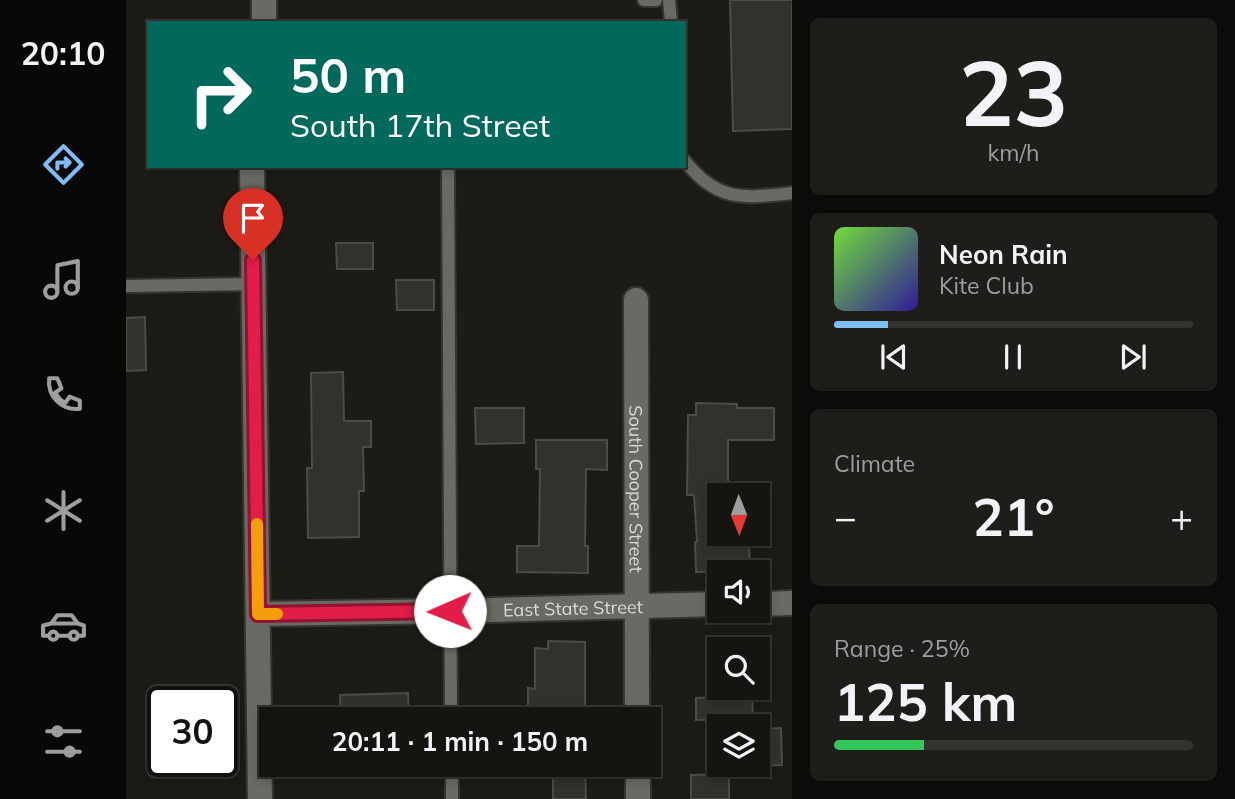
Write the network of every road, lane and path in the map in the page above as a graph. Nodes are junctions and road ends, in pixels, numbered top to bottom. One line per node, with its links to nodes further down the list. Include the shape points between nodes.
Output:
1 (264, 0): 5 (street)
2 (644, 0): 3 (lane)
3 (656, 0)
4 (669, 0): 6 (lane)
5 (264, 21)
6 (671, 21)
7 (686, 162): 10 (lane, via 712,187 727,194)
8 (252, 168): 11 (street)
9 (448, 168): 18 (lane)
10 (792, 193)
11 (253, 284): 12 (lane); 19 (street)
12 (126, 286)
13 (636, 300): 17 (street, South Cooper Street)
14 (792, 603): 16 (street)
15 (707, 604): 17 (street, East State Street)
16 (770, 604)
17 (636, 606): 18 (street, East State Street); 21 (street, South Cooper Street)
18 (450, 611): 19 (street, East State Street); 20 (lane)
19 (258, 614): 24 (street)
20 (451, 707)
21 (637, 707)
22 (452, 777): 25 (lane)
23 (638, 777): 26 (street)
24 (260, 799)
25 (452, 799)
26 (638, 799)

